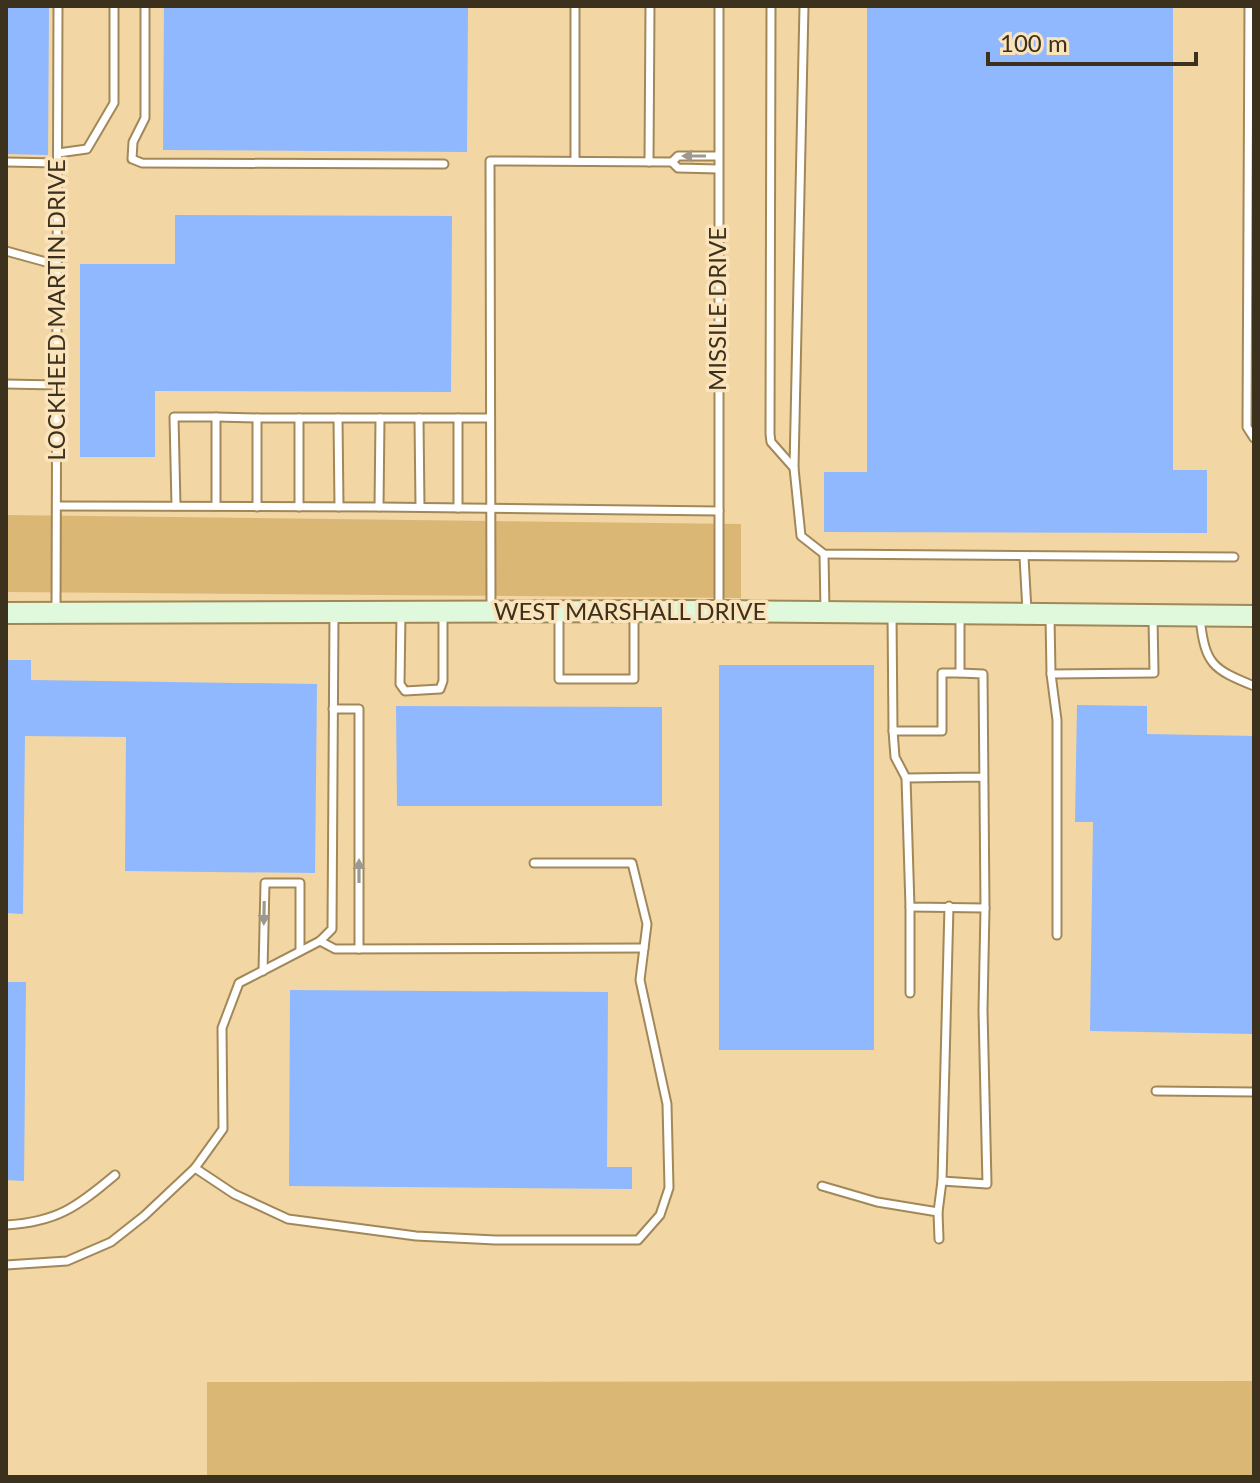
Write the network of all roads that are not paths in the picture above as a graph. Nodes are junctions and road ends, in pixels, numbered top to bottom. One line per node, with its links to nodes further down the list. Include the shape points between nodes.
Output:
1 (58, 6): 10 (lane, LOCKHEED MARTIN DRIVE)
2 (114, 6): 10 (lane, via 114,103 87,149)
3 (145, 6): 17 (lane, via 145,118 133,142 132,159)
4 (575, 6): 12 (lane)
5 (650, 6): 14 (lane)
6 (719, 6): 11 (lane, MISSILE DRIVE)
7 (771, 6): 32 (lane, via 770,434)
8 (804, 6): 32 (lane)
9 (1249, 6): 31 (lane, via 1247,427)
10 (58, 153): 16 (lane, LOCKHEED MARTIN DRIVE)
11 (718, 156): 15 (lane, one-way to 15, via 678,156); 18 (lane, MISSILE DRIVE)
12 (575, 161): 14 (lane); 30 (lane, via 490,161)
13 (6, 162): 16 (lane)
14 (649, 162): 15 (lane)
15 (672, 162): 18 (lane, via 678,168)
16 (58, 163): 20 (lane, LOCKHEED MARTIN DRIVE)
17 (444, 164)
18 (718, 169): 43 (lane, MISSILE DRIVE)
19 (6, 251): 20 (lane)
20 (57, 265): 22 (lane, LOCKHEED MARTIN DRIVE)
21 (6, 384): 22 (lane)
22 (57, 385): 33 (lane, LOCKHEED MARTIN DRIVE)
23 (216, 417): 24 (lane); 34 (lane, via 174,417); 35 (lane)
24 (257, 418): 25 (lane); 36 (lane)
25 (299, 418): 26 (lane); 37 (lane)
26 (338, 418): 27 (lane); 38 (lane)
27 (380, 418): 28 (lane); 39 (lane)
28 (419, 418): 29 (lane); 40 (lane)
29 (458, 418): 30 (lane); 41 (lane)
30 (490, 418): 42 (lane)
31 (1254, 438)
32 (794, 468): 44 (lane, via 801,536)
33 (57, 506): 34 (lane); 54 (lane, LOCKHEED MARTIN DRIVE)
34 (176, 506): 35 (lane)
35 (216, 506): 36 (lane)
36 (257, 507): 37 (lane)
37 (299, 507): 38 (lane)
38 (339, 507): 39 (lane)
39 (379, 507): 40 (lane)
40 (420, 507): 41 (lane)
41 (458, 508): 42 (lane)
42 (491, 508): 43 (lane); 47 (lane)
43 (719, 511): 48 (lane, MISSILE DRIVE)
44 (824, 554): 45 (lane); 56 (lane)
45 (1024, 557): 46 (lane); 59 (lane)
46 (1234, 557)
47 (491, 611): 51 (main road, WEST MARSHALL DRIVE); 52 (main road, WEST MARSHALL DRIVE)
48 (719, 611): 55 (main road, WEST MARSHALL DRIVE); 56 (main road, WEST MARSHALL DRIVE)
49 (334, 612): 50 (main road, WEST MARSHALL DRIVE); 54 (main road, WEST MARSHALL DRIVE); 67 (lane)
50 (401, 612): 51 (main road, WEST MARSHALL DRIVE); 51 (lane, via 400,684 405,691 417,692 440,689 443,681)
51 (443, 612)
52 (559, 612): 55 (main road, WEST MARSHALL DRIVE); 55 (lane, via 559,679 634,679)
53 (6, 613): 54 (main road, WEST MARSHALL DRIVE)
54 (56, 613)
55 (634, 613)
56 (825, 613): 57 (main road, WEST MARSHALL DRIVE)
57 (892, 613): 58 (main road, WEST MARSHALL DRIVE); 68 (lane)
58 (960, 614): 59 (main road, WEST MARSHALL DRIVE); 64 (lane)
59 (1027, 615): 60 (main road, WEST MARSHALL DRIVE)
60 (1050, 615): 61 (main road, WEST MARSHALL DRIVE); 65 (lane)
61 (1153, 616): 62 (main road, WEST MARSHALL DRIVE); 65 (lane, via 1154,673)
62 (1199, 616): 63 (main road, WEST MARSHALL DRIVE); 66 (lane, via 1203,648 1213,665)
63 (1254, 616)
64 (960, 673): 68 (lane, via 942,673 942,731); 69 (lane, via 983,674)
65 (1051, 674): 75 (lane, via 1057,720)
66 (1254, 686)
67 (333, 709): 76 (lane, via 332,929); 78 (lane, one-way to 67, via 359,709)
68 (893, 731): 70 (lane, via 895,757)
69 (983, 777): 70 (lane); 74 (lane)
70 (906, 778): 73 (lane)
71 (534, 863): 77 (lane, via 632,863 647,924)
72 (949, 906): 73 (lane); 74 (lane); 86 (lane)
73 (910, 907): 81 (lane)
74 (985, 908): 86 (lane, via 987,1184)
75 (1057, 935)
76 (320, 941): 78 (lane, via 335,949); 79 (lane)
77 (644, 948): 78 (lane); 84 (lane, via 640,980 667,1104 669,1188 660,1215 638,1240 416,1236 288,1219 234,1194)
78 (359, 949)
79 (300, 951): 80 (lane); 80 (lane, one-way to 80, via 300,883 265,883)
80 (263, 971): 84 (lane, via 239,983 222,1028 223,1129)
81 (910, 993)
82 (1156, 1091): 83 (lane)
83 (1254, 1092)
84 (195, 1168): 91 (lane, via 111,1242 67,1261)
85 (115, 1175): 89 (lane, via 80,1204 44,1221)
86 (942, 1181): 88 (lane)
87 (822, 1186): 88 (lane)
88 (938, 1212): 90 (lane)
89 (6, 1225)
90 (939, 1239)
91 (6, 1265)

